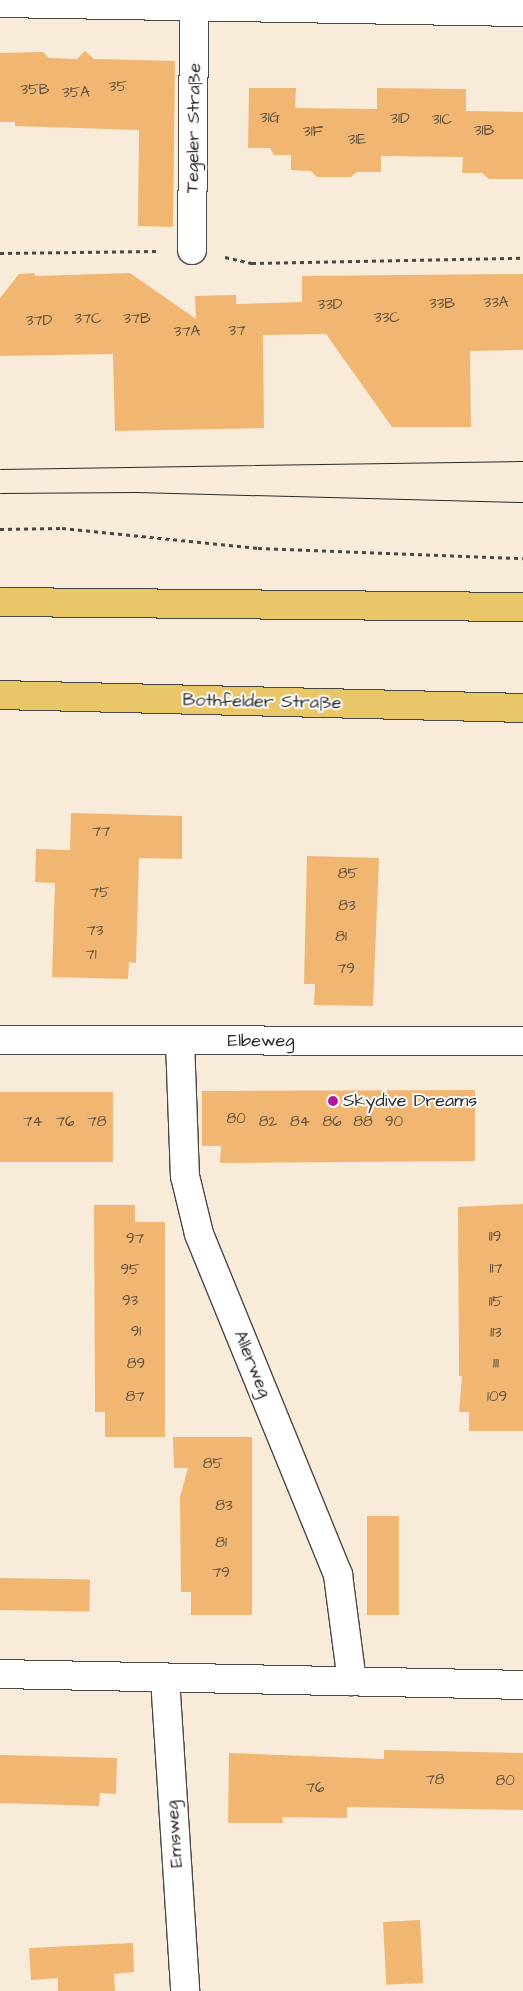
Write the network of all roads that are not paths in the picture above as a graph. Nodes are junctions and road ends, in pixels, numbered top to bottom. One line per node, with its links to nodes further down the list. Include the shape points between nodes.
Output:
1 (0, 3): 2 (street)
2 (194, 3): 3 (street); 4 (street, Tegeler Straße)
3 (523, 12)
4 (192, 250)
5 (0, 602): 6 (main road)
6 (523, 607)
7 (0, 695): 8 (main road, Bothfelder Straße)
8 (523, 708)
9 (0, 1040): 10 (street, Elbeweg)
10 (180, 1041): 11 (street, Elbeweg); 14 (street, Allerweg, via 185,1176 199,1234 338,1575)
11 (523, 1041)
12 (0, 1674): 13 (street)
13 (164, 1678): 14 (street); 16 (street, Emsweg)
14 (352, 1681): 15 (street)
15 (523, 1685)
16 (185, 1991)

